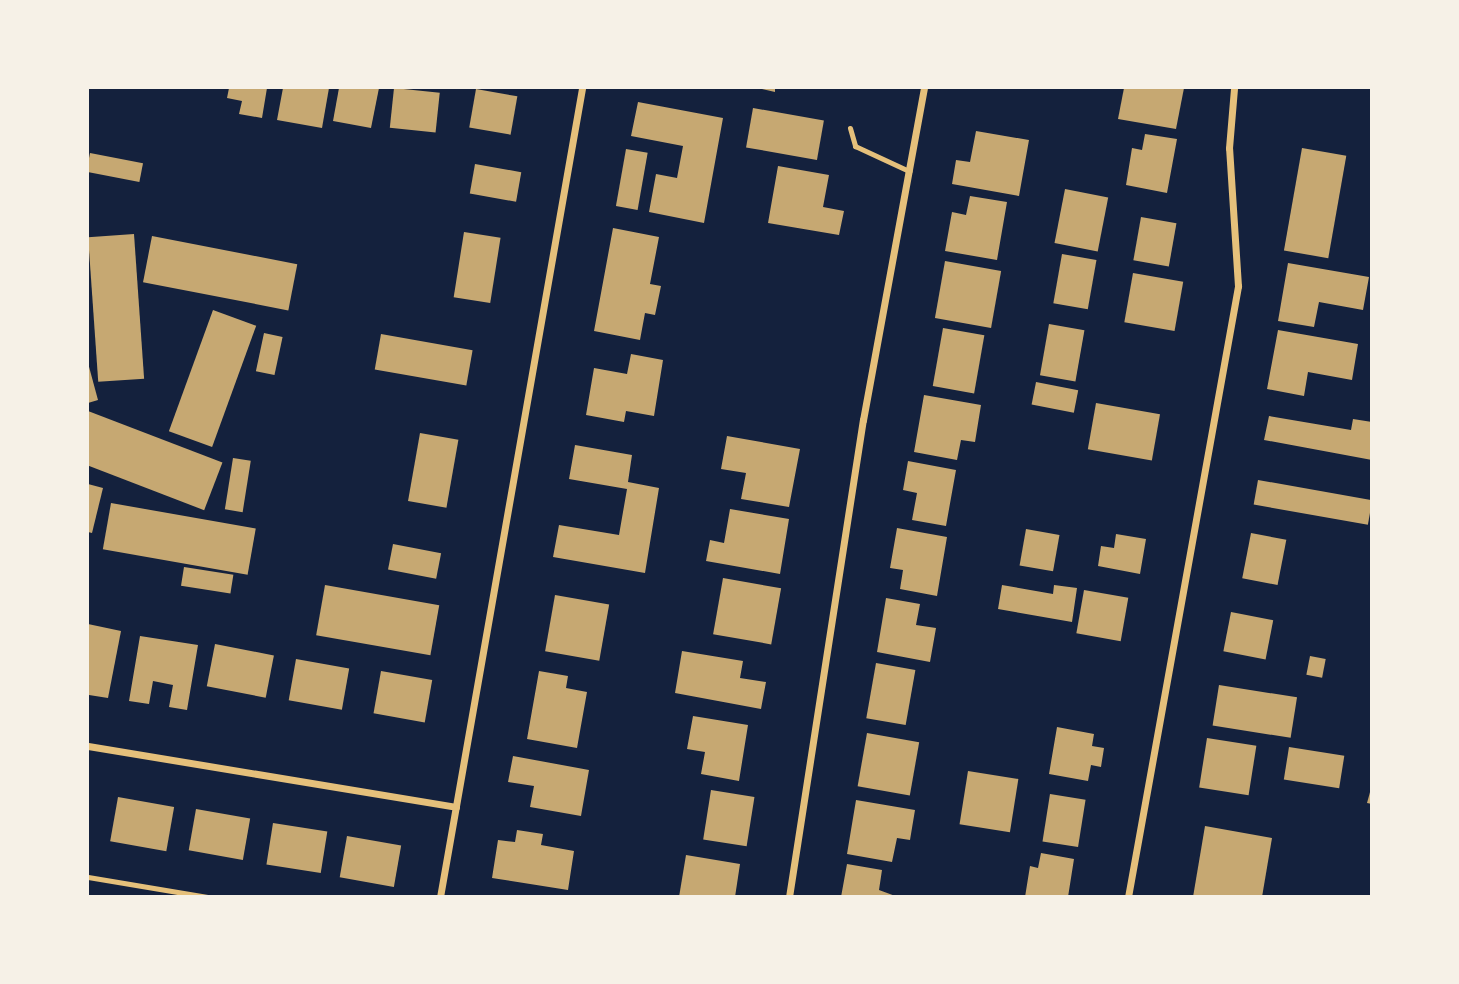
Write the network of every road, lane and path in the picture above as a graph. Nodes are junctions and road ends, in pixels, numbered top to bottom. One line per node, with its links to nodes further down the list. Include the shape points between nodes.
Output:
1 (582, 88): 7 (street)
2 (924, 88): 5 (street)
3 (1234, 88): 12 (street, via 1229,148 1236,299)
4 (850, 128): 5 (lane, via 855,146)
5 (909, 171): 11 (street, via 860,433)
6 (88, 746): 7 (street)
7 (456, 807): 10 (street)
8 (88, 877): 9 (lane)
9 (207, 897)
10 (440, 897)
11 (789, 897)
12 (1128, 897)

